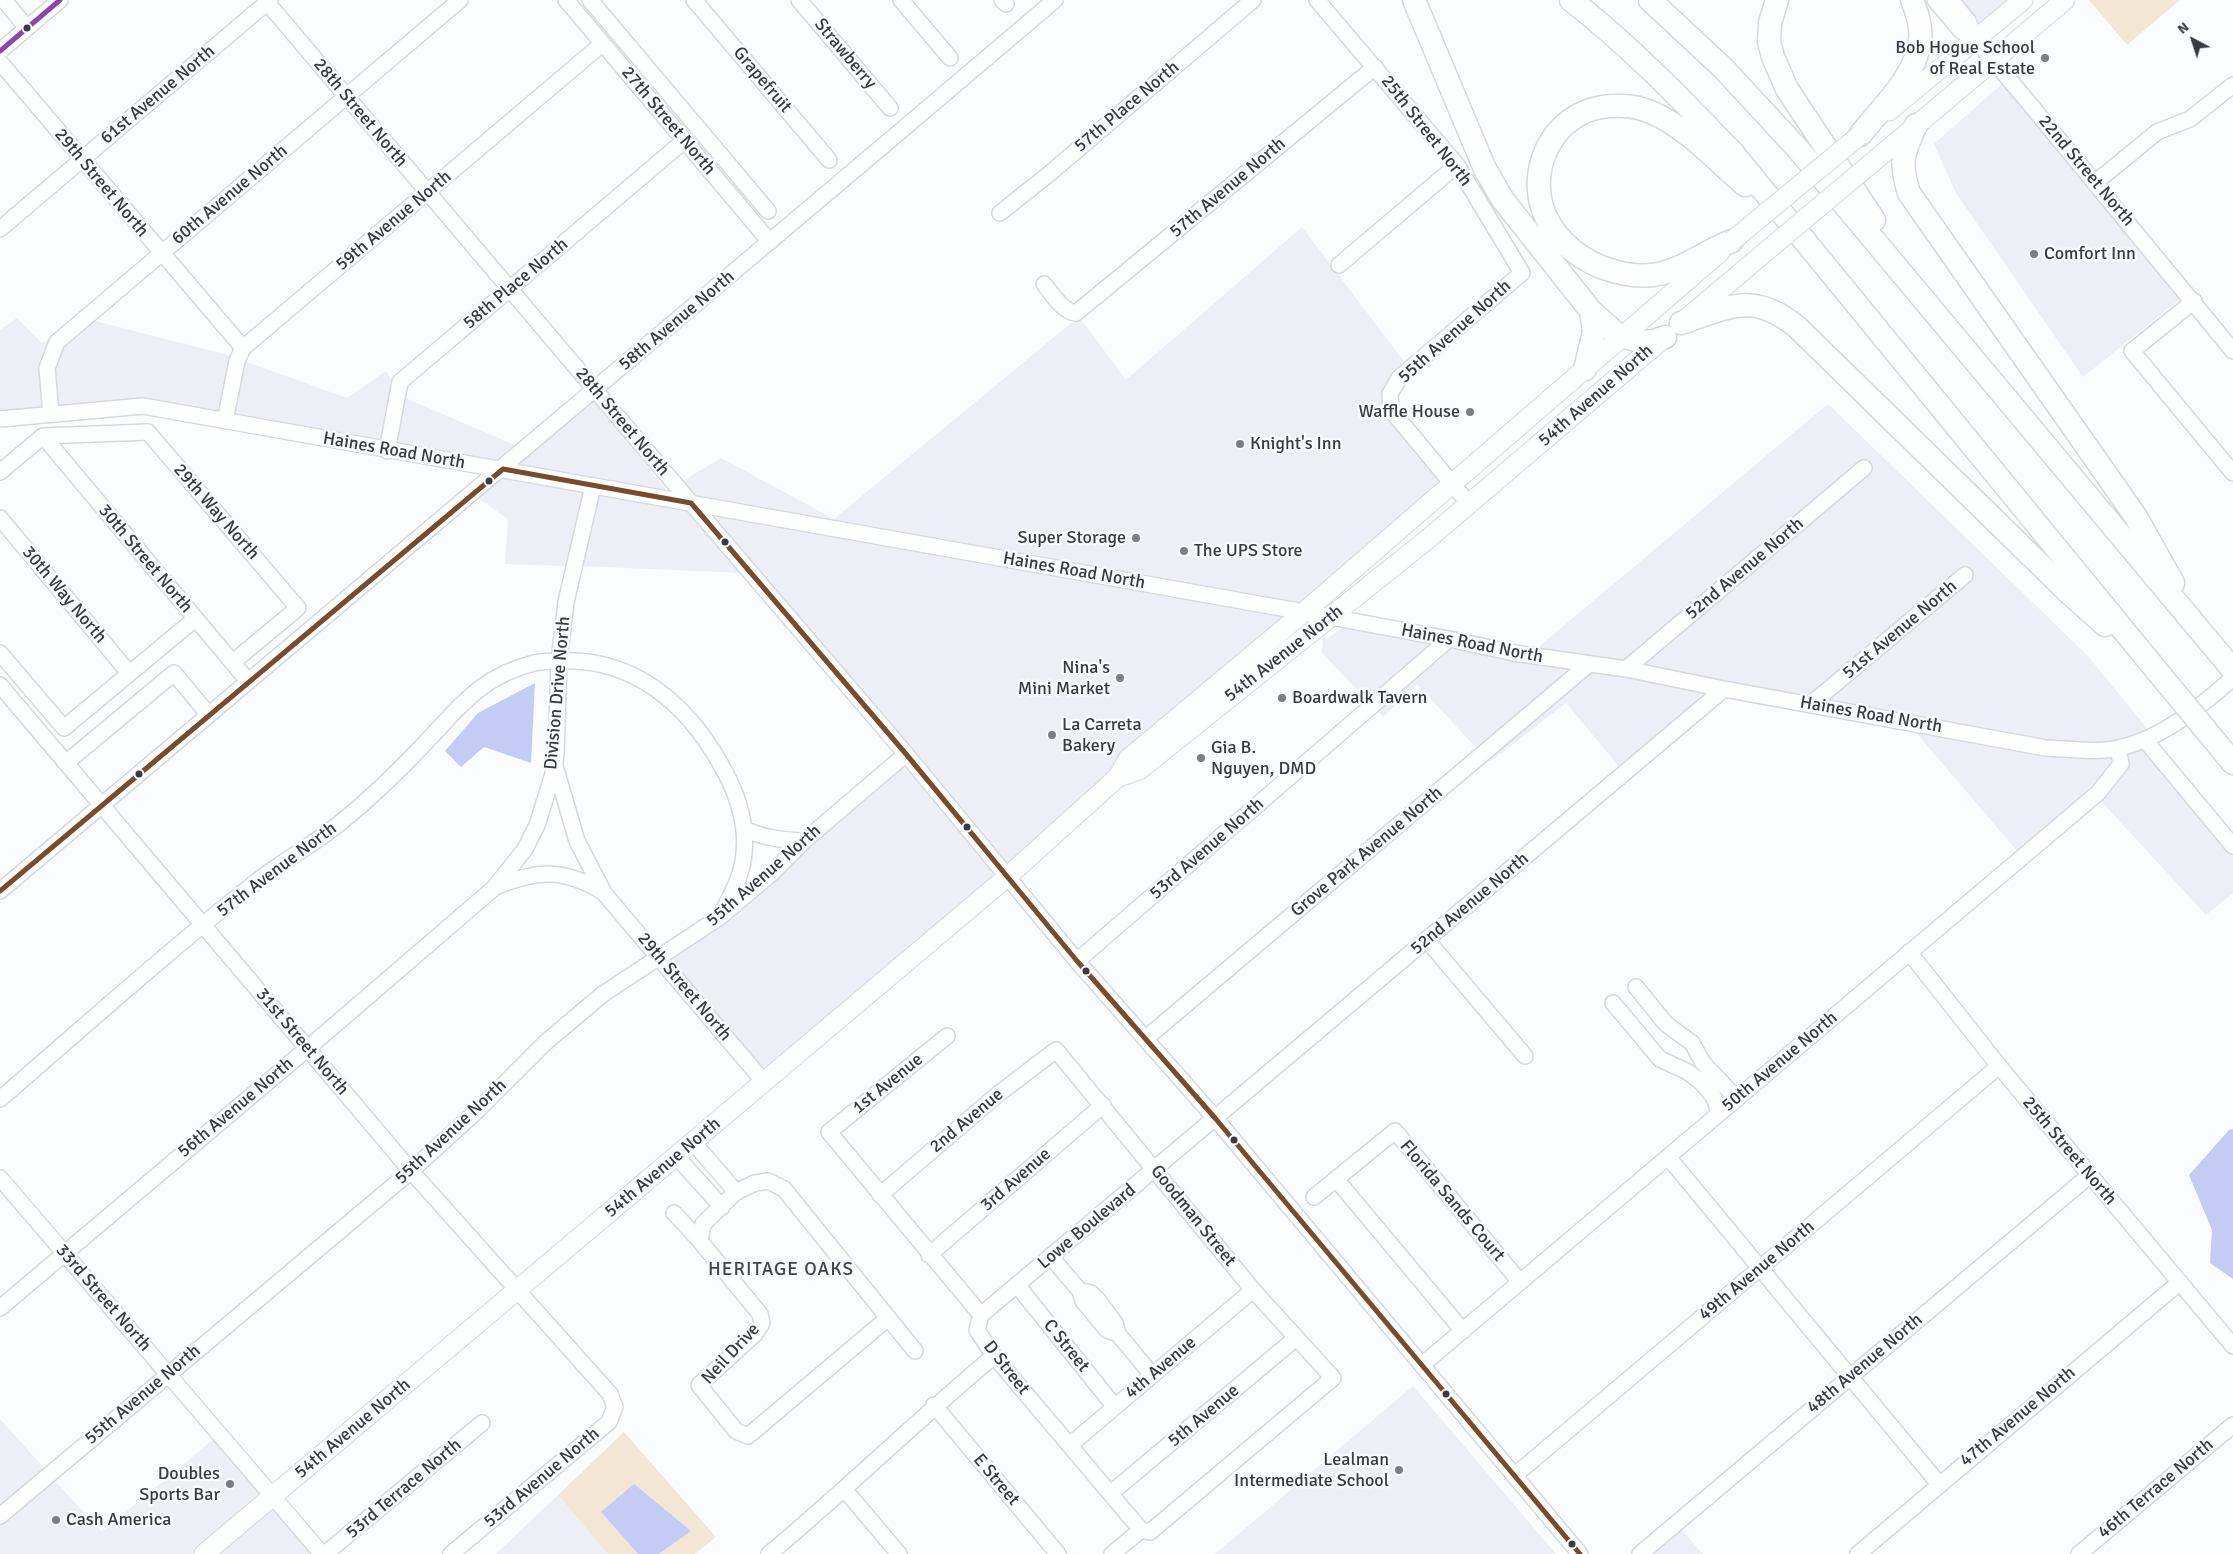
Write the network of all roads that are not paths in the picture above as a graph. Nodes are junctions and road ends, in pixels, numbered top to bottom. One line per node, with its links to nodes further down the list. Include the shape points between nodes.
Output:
1 (4, 0): 22 (street)
2 (60, 0): 22 (street)
3 (460, 0): 31 (street, 60th Avenue North)
4 (566, 0): 24 (street, 27th Street North)
5 (590, 0): 41 (street)
6 (694, 0): 37 (street, Grapefruit)
7 (799, 0): 32 (street, Strawberry)
8 (901, 0): 26 (street)
9 (1055, 0): 45 (street, 58th Avenue North)
10 (1252, 0): 42 (street, 57th Place North)
11 (1316, 0): 29 (street, 25th Street North)
12 (1414, 0): 53 (highway, via 1485,169 1502,200)
13 (1571, 0): 49 (highway, via 1646,64 1693,111 1732,152)
14 (1650, 0): 56 (highway, via 1723,68 1798,149)
15 (1777, 0): 56 (highway, via 1769,41 1787,89)
16 (1912, 0): 34 (highway, via 1920,23 1920,41 1910,71)
17 (1935, 0): 23 (street, 22nd Street North, via 1961,31)
18 (1951, 0): 23 (street, 22nd Street North, via 1968,21)
19 (2023, 0): 23 (main road, 54th Avenue North)
20 (2065, 0): 27 (main road, 54th Avenue North)
21 (267, 1): 31 (street, 28th Street North); 36 (street, 61st Avenue North)
22 (27, 28): 25 (street)
23 (1975, 39): 27 (street, 22nd Street North); 34 (main road, 54th Avenue North)
24 (602, 44): 35 (street, 27th Street North); 40 (street, 59th Avenue North)
25 (0, 51)
26 (950, 58)
27 (1993, 61): 33 (main road, 54th Avenue North); 39 (street, 22nd Street North)
28 (0, 62): 36 (street, 29th Street North)
29 (1375, 67): 38 (street, 25th Street North); 50 (street, 57th Avenue North, via 1076,313 1071,312)
30 (2233, 85): 39 (street, via 2190,119 2156,132)
31 (347, 97): 40 (street, 28th Street North); 46 (street, 60th Avenue North)
32 (890, 108)
33 (1916, 125): 54 (main road, 54th Avenue North, bridge); 79 (highway, via 1904,153 1903,175 1908,193 2136,517)
34 (1860, 135): 44 (main road, 54th Avenue North, bridge)
35 (685, 140): 45 (street, 27th Street North); 51 (street, 58th Place North)
36 (82, 160): 43 (street, 61st Avenue North); 46 (street, 29th Street North)
37 (830, 160)
38 (1457, 165): 47 (street); 48 (street, 25th Street North)
39 (2096, 182): 52 (street, 22nd Street North)
40 (428, 192): 51 (street, 28th Street North); 57 (street, 59th Avenue North)
41 (768, 211)
42 (1000, 213)
43 (0, 229)
44 (1732, 241): 49 (highway, via 1679,267 1652,275 1632,275 1585,260 1564,244 1542,206 1540,166 1546,148 1556,132 1570,120 1595,108 1625,105 1659,116 1678,127 1754,192); 55 (main road, 54th Avenue North)
45 (770, 242): 60 (street, 58th Avenue North)
46 (161, 253): 57 (street, 29th Street North); 61 (street, 60th Avenue North, via 57,342 47,368)
47 (1339, 265)
48 (1522, 273): 70 (street, 55th Avenue North, via 1399,378 1390,394 1391,410)
49 (1835, 277): 87 (highway)
50 (1044, 284)
51 (510, 289): 60 (street, 28th Street North); 65 (street, 58th Place North, via 400,382)
52 (2194, 301): 58 (street, 22nd Street North); 69 (street, via 2132,351)
53 (1590, 311): 55 (highway); 59 (highway, via 1594,332)
54 (1673, 330): 55 (highway, via 1642,342); 73 (main road, 54th Avenue North); 87 (highway, via 1743,304 1756,305 1782,315 2067,591)
55 (1623, 337): 59 (main road, 54th Avenue North)
56 (1954, 339): 79 (highway)
57 (243, 348): 63 (street, via 237,361)
58 (2233, 351)
59 (1585, 370): 70 (main road, 54th Avenue North)
60 (596, 390): 67 (street, 58th Avenue North); 72 (street, 28th Street North)
61 (51, 414): 62 (street, Haines Road North); 63 (street, Haines Road North, via 142,406)
62 (0, 419)
63 (225, 421): 65 (street, Haines Road North)
64 (43, 436): 68 (street); 78 (street, 30th Street North); 83 (street, 29th Way North, via 148,432 298,608)
65 (388, 451): 67 (street, Haines Road North)
66 (1864, 468): 85 (street, 52nd Avenue North)
67 (503, 469): 71 (street, Haines Road North); 90 (street, 58th Avenue North)
68 (0, 472)
69 (2233, 473)
70 (1452, 484): 73 (street); 76 (main road, 54th Avenue North)
71 (593, 486): 72 (street, Haines Road North); 82 (street, Division Drive North, via 566,602)
72 (691, 503): 76 (street, Haines Road North); 97 (street, 28th Street North)
73 (1469, 504): 77 (main road, 54th Avenue North)
74 (0, 518): 88 (street, 30th Way North)
75 (1965, 575): 93 (street, 51st Avenue North)
76 (1304, 612): 77 (street, Haines Road North); 101 (main road, 54th Avenue North, via 1128,759)
77 (1330, 618): 80 (street, Haines Road North); 101 (main road, 54th Avenue North, via 1138,770)
78 (195, 619): 83 (street, 30th Street North); 88 (street)
79 (2202, 633): 86 (highway)
80 (1449, 639): 84 (street, Haines Road North); 115 (street, 53rd Avenue North)
81 (0, 653): 88 (street, via 64,728)
82 (559, 661): 100 (street, Division Drive North); 103 (street, 57th Avenue North, via 584,660 613,666 634,675 691,719 727,774 739,802); 111 (street, 57th Avenue North, via 536,663 484,684 340,824 259,880)
83 (233, 662): 90 (street, 30th Street North)
84 (1589, 664): 85 (street, Haines Road North); 119 (street, Grove Park Avenue North)
85 (1626, 669): 92 (street, Haines Road North)
86 (2233, 670)
87 (2157, 671): 99 (highway, bridge)
88 (129, 673)
89 (2233, 678): 95 (street, via 2171,726)
90 (248, 680): 94 (street, 58th Avenue North)
91 (0, 685): 98 (street, 31st Street North)
92 (1724, 689): 93 (street, Haines Road North); 112 (street, 52nd Avenue North)
93 (1812, 704): 96 (street, Haines Road North, via 2046,748)
94 (208, 714): 98 (street, via 174,673); 102 (street, 58th Avenue North)
95 (2145, 740): 96 (street, Haines Road North); 105 (street)
96 (2118, 748): 113 (street, 50th Avenue North, via 2121,764 2098,793)
97 (906, 754): 104 (street, 55th Avenue North); 106 (street, 28th Street North)
98 (66, 762): 102 (street, 31st Street North)
99 (2233, 763)
100 (554, 766): 107 (street, Division Drive North, via 537,824 525,849); 109 (street, 29th Street North, via 577,841)
101 (1118, 777): 106 (main road, 54th Avenue North)
102 (102, 805): 108 (street, 58th Avenue North); 111 (street, 31st Street North)
103 (744, 829): 104 (street, via 778,840); 110 (street, 57th Avenue North, via 744,860)
104 (804, 841): 110 (street, 55th Avenue North, via 772,874)
105 (2233, 846)
106 (1007, 877): 115 (street, 28th Street North); 124 (main road, 54th Avenue North)
107 (494, 888): 109 (street, 29th Street North, via 518,878 556,873 588,883); 120 (street, 56th Avenue North)
108 (0, 891)
109 (603, 892): 114 (street, 29th Street North)
110 (720, 917): 114 (street, 55th Avenue North)
111 (203, 926): 120 (street, 31st Street North); 125 (street, 57th Avenue North)
112 (1427, 940): 122 (street); 129 (street, 52nd Avenue North)
113 (1909, 952): 123 (street, 25th Street North); 126 (street, 50th Avenue North)
114 (660, 957): 124 (street, 29th Street North); 135 (street, 55th Avenue North, via 603,994 560,1030)
115 (1077, 961): 119 (street, 28th Street North)
116 (1636, 987): 126 (street, via 1666,1024 1692,1043 1703,1063)
117 (1613, 1003): 128 (street, via 1660,1059 1701,1082 1713,1096)
118 (948, 1036): 130 (street, 1st Avenue)
119 (1145, 1039): 129 (street, 28th Street North)
120 (308, 1048): 135 (street, 31st Street North); 145 (street, 56th Avenue North)
121 (1056, 1050): 127 (street, Goodman Street); 140 (street, 2nd Avenue, via 997,1095)
122 (1525, 1056)
123 (1999, 1066): 136 (street, 25th Street North); 148 (street, 49th Avenue North)
124 (764, 1082): 131 (main road, 54th Avenue North)
125 (0, 1099)
126 (1737, 1099): 128 (street, 50th Avenue North)
127 (1103, 1105): 134 (street, Goodman Street); 146 (street, 3rd Avenue)
128 (1720, 1113): 133 (street, 50th Avenue North)
129 (1215, 1118): 134 (street, Lowe Boulevard); 162 (street, 28th Street North)
130 (829, 1132): 140 (street, D Street)
131 (693, 1142): 132 (main road, 54th Avenue North); 139 (street)
132 (676, 1156): 142 (street); 152 (main road, 54th Avenue North)
133 (1668, 1157): 148 (street); 149 (street, 50th Avenue North)
134 (1155, 1169): 147 (street, Lowe Boulevard); 153 (street, Goodman Street)
135 (411, 1171): 152 (street, 31st Street North); 163 (street, 55th Avenue North)
136 (2090, 1175): 150 (street, 25th Street North); 165 (street, 48th Avenue North)
137 (0, 1178): 145 (street, 33rd Street North)
138 (1336, 1179): 141 (street, Florida Sands Court); 149 (street, Florida Sands Court, via 1395,1131); 157 (street)
139 (736, 1192): 142 (street); 156 (street, via 768,1181 784,1189)
140 (880, 1195): 146 (street, D Street)
141 (1314, 1197)
142 (722, 1207): 144 (street, via 703,1224)
143 (674, 1213): 144 (street, Neil Drive)
144 (700, 1241): 156 (street, Neil Drive, via 760,1314 762,1322 755,1334 699,1385 736,1431 748,1436)
145 (64, 1253): 154 (street, 56th Avenue North); 163 (street, 33rd Street North)
146 (930, 1255): 155 (street, D Street)
147 (1051, 1257): 151 (street, Lowe Boulevard); 164 (street, via 1080,1291 1091,1293 1098,1300 1115,1323 1118,1334)
148 (1761, 1268): 165 (street); 172 (street, 49th Avenue North)
149 (1520, 1282): 157 (street, 50th Avenue North)
150 (2180, 1282): 159 (street, 25th Street North); 173 (street, 47th Avenue North)
151 (1017, 1285): 155 (street, Lowe Boulevard); 168 (street, C Street)
152 (519, 1290): 166 (street, 31st Street North); 176 (main road, 54th Avenue North)
153 (1253, 1290): 158 (street, Goodman Street); 164 (street, 4th Avenue)
154 (0, 1308)
155 (981, 1315): 161 (street, D Street, via 977,1330)
156 (888, 1318): 160 (street)
157 (1464, 1331): 162 (street, 50th Avenue North)
158 (1296, 1338): 175 (street, 5th Avenue); 178 (street, Goodman Street, via 1333,1378 1150,1532)
159 (2233, 1346)
160 (915, 1351)
161 (994, 1356): 167 (street); 171 (street, D Street)
162 (1422, 1365): 172 (street, 28th Street North)
163 (168, 1373): 176 (street, 33rd Street North); 177 (street, 55th Avenue North)
164 (1152, 1375): 168 (street, 4th Avenue)
165 (1849, 1377): 173 (street); 187 (street, 48th Avenue North)
166 (610, 1394): 182 (street, 53rd Avenue North, via 615,1407 609,1422)
167 (934, 1405): 174 (street); 184 (street, E Street)
168 (1115, 1407): 171 (street, 4th Avenue)
169 (482, 1423): 181 (street, 53rd Terrace North)
170 (2233, 1425): 189 (street, 46th Terrace North)
171 (1070, 1445): 175 (street, D Street)
172 (1514, 1476): 186 (street, 28th Street North)
173 (1939, 1484): 188 (street, 47th Avenue North)
174 (844, 1490): 179 (street); 183 (street)
175 (1111, 1493): 178 (street, D Street)
176 (272, 1496): 180 (main road, 54th Avenue North); 181 (street, 33rd Street North)
177 (0, 1516)
178 (1141, 1530): 185 (street)
179 (779, 1551)
180 (204, 1554)
181 (323, 1554)
182 (451, 1554)
183 (899, 1554)
184 (1058, 1554)
185 (1112, 1554)
186 (1580, 1554)
187 (1640, 1554)
188 (1858, 1554)
189 (2079, 1554)

